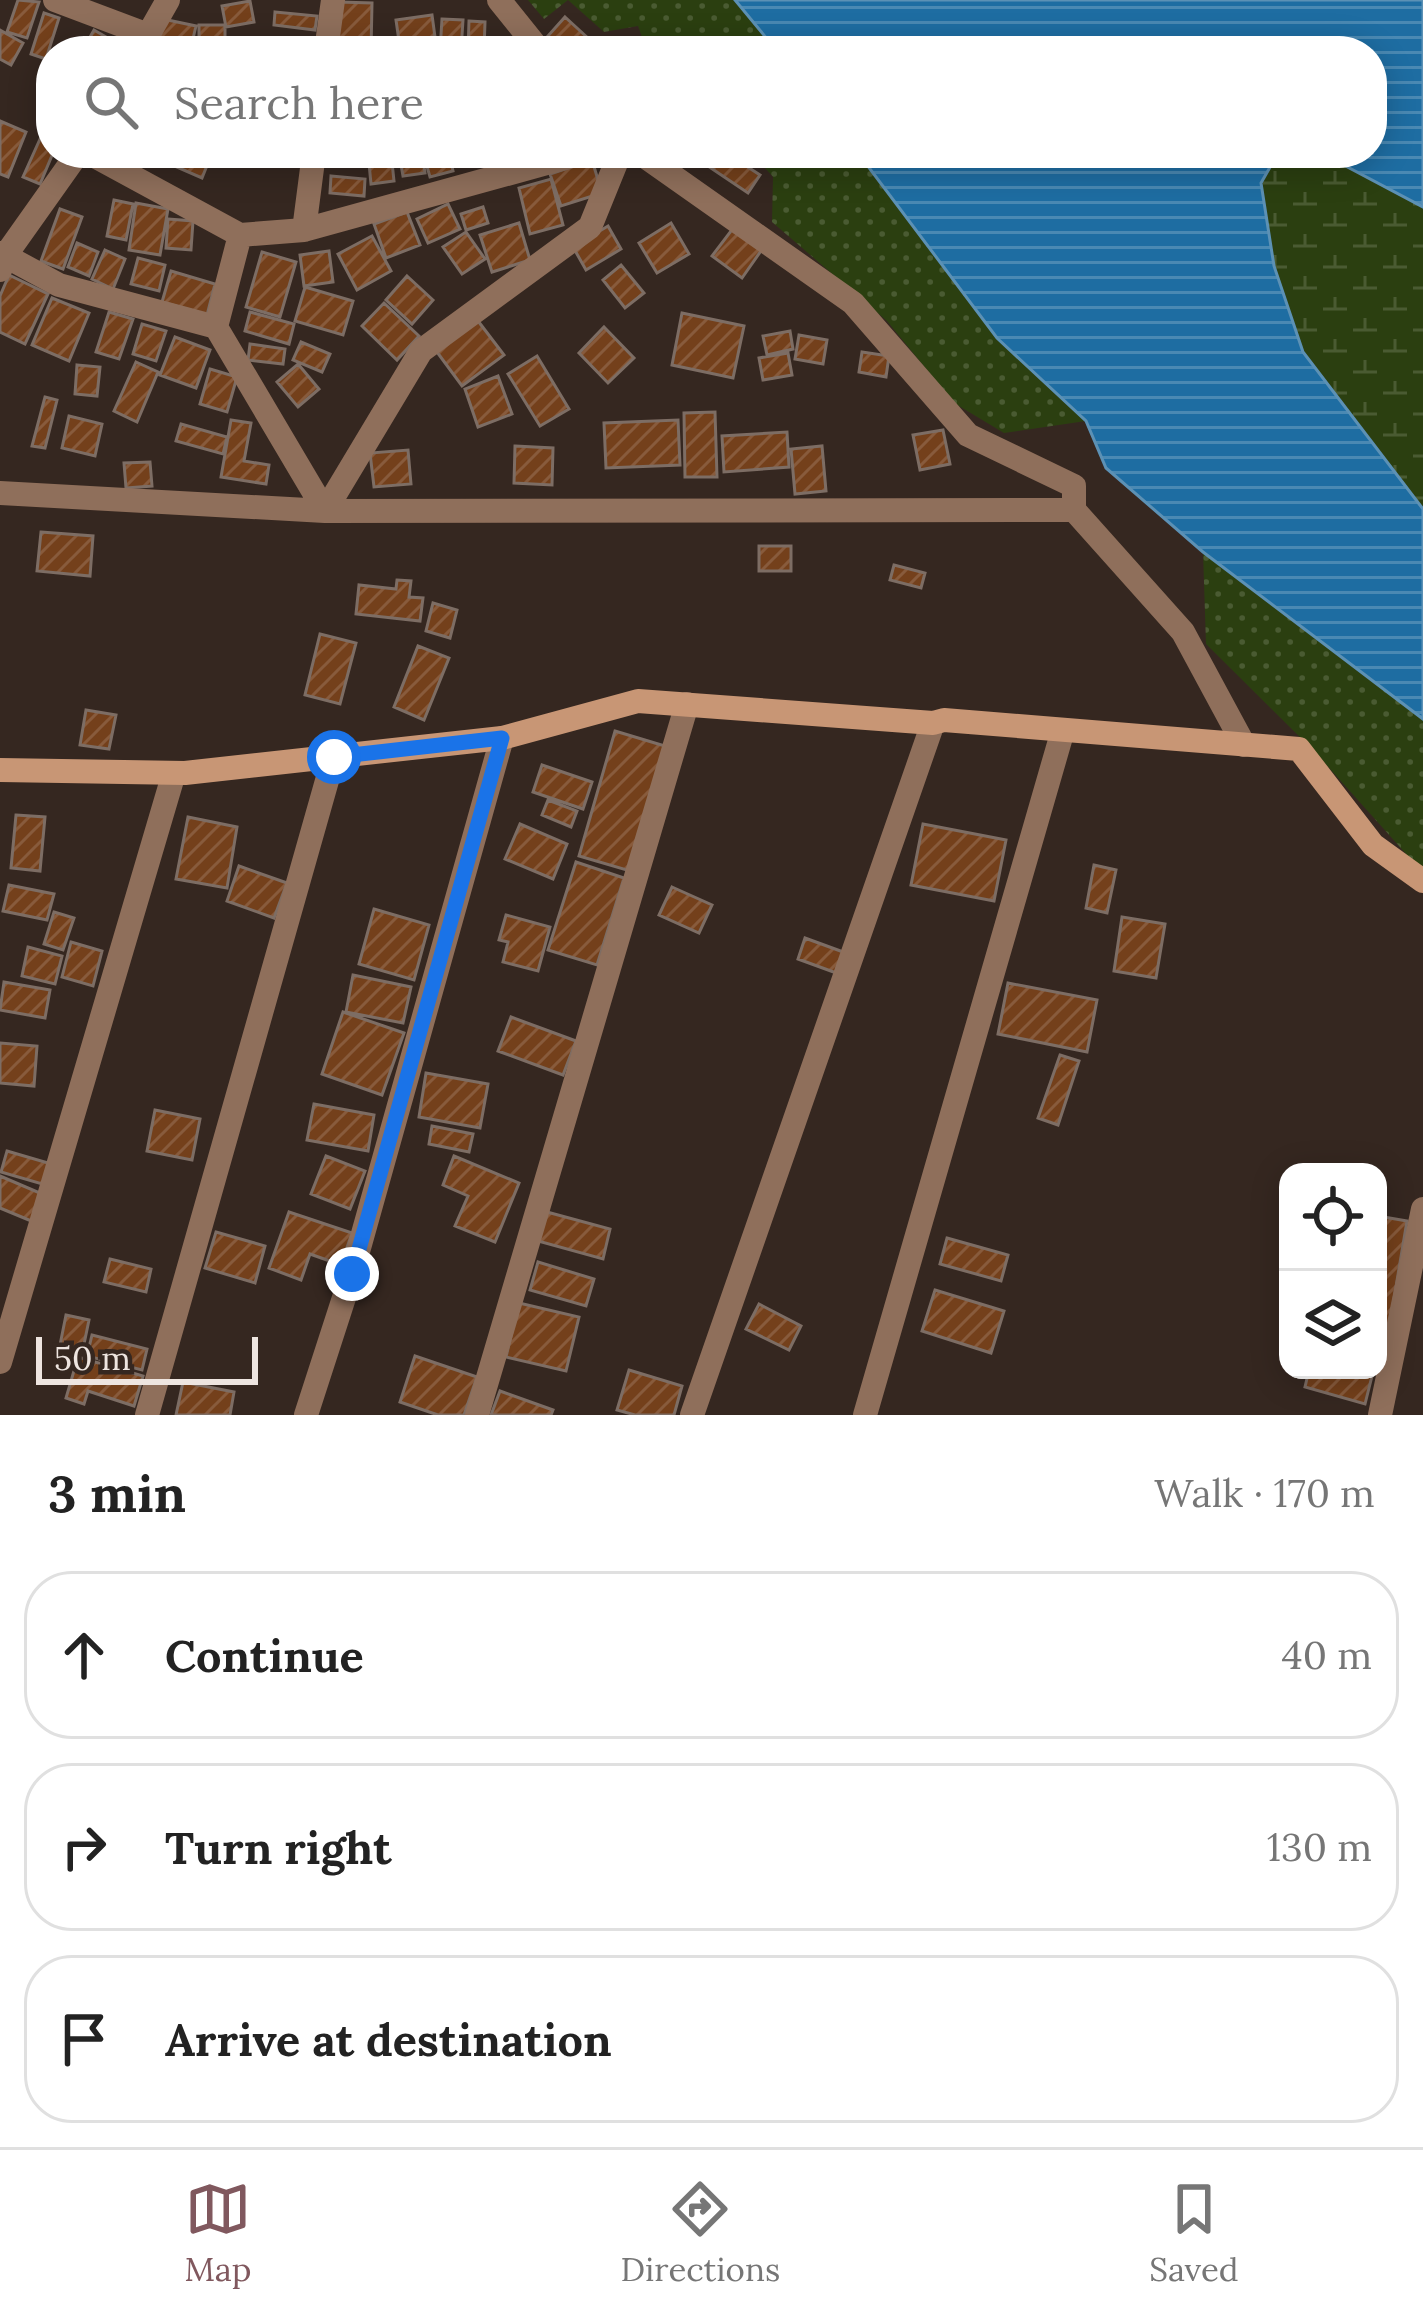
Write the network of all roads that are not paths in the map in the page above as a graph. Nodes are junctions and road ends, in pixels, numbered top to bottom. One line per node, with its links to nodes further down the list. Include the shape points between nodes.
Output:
1 (56, 0): 5 (street)
2 (168, 0): 6 (street)
3 (333, 0): 7 (street)
4 (499, 0): 8 (street)
5 (130, 36)
6 (148, 36)
7 (328, 36)
8 (529, 36)
9 (67, 168): 17 (street)
10 (117, 168): 16 (street)
11 (312, 168): 15 (street)
12 (529, 168): 15 (street)
13 (614, 168): 21 (street, via 590,227 421,351)
14 (661, 168): 20 (street, via 853,303 968,435 1074,486)
15 (304, 230): 16 (street)
16 (241, 235): 18 (street)
17 (2, 260): 18 (street, via 59,285)
18 (216, 327): 21 (street)
19 (0, 493): 21 (street)
20 (1074, 510): 21 (street); 26 (street, via 1183,632)
21 (325, 511)
22 (687, 704): 23 (main road); 25 (main road, via 638,701); 35 (street)
23 (933, 723): 24 (main road); 36 (street)
24 (1063, 730): 26 (main road); 37 (street)
25 (502, 738): 27 (main road); 34 (street)
26 (1244, 746): 30 (main road, via 1299,748 1373,844)
27 (334, 757): 28 (main road); 33 (street)
28 (174, 773): 29 (main road); 32 (street)
29 (2, 775)
30 (1423, 880)
31 (1423, 1209): 38 (street)
32 (0, 1362)
33 (147, 1415)
34 (306, 1415)
35 (477, 1415)
36 (692, 1415)
37 (865, 1415)
38 (1380, 1415)

